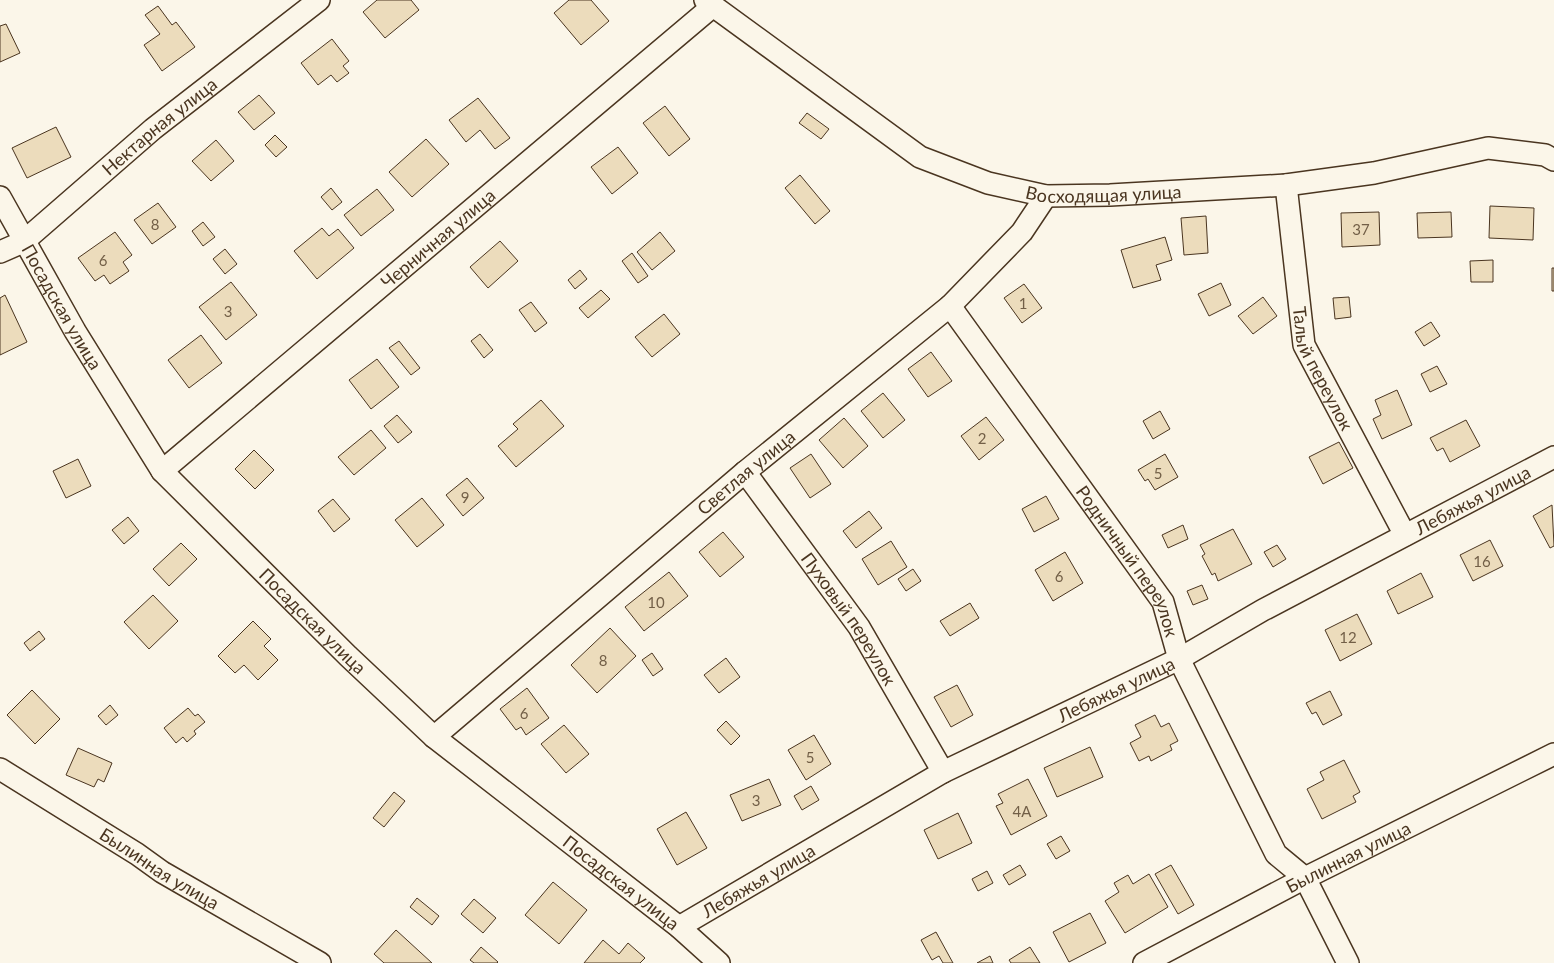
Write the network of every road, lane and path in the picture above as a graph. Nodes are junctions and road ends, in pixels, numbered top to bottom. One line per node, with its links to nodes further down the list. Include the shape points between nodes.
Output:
1 (319, 0): 7 (street, Нектарная улица, via 153,129)
2 (709, 3): 5 (street, Восходящая улица, via 920,157 988,183); 11 (street, Черничная улица)
3 (1554, 160): 4 (street, Восходящая улица, via 1544,155 1488,148 1374,174)
4 (1286, 185): 5 (street, Восходящая улица); 13 (street, Талый переулок, via 1304,345)
5 (1046, 196): 9 (street, Светлая улица, via 1022,232)
6 (0, 197): 7 (street, Посадская улица)
7 (23, 242): 8 (street, Нектарная улица); 11 (street, Посадская улица)
8 (0, 252)
9 (950, 306): 12 (street, Светлая улица); 14 (street, Родничный переулок, via 1163,602)
10 (1554, 457): 13 (street, Лебяжья улица)
11 (162, 471): 15 (street, Посадская улица)
12 (745, 472): 15 (street, Светлая улица); 18 (street, Пуховый переулок, via 859,627)
13 (1406, 535): 14 (street, Лебяжья улица, via 1263,610)
14 (1179, 659): 18 (street, Лебяжья улица); 19 (street, Родничный переулок, via 1276,854)
15 (434, 737): 20 (street, Посадская улица)
16 (1554, 754): 19 (street, Былинная улица)
17 (0, 769): 21 (street, Былинная улица, via 162,872)
18 (943, 772): 20 (street, Лебяжья улица)
19 (1305, 878): 23 (street, Былинная улица); 24 (street, Родничный переулок)
20 (679, 927): 22 (street, Посадская улица)
21 (320, 963)
22 (719, 963)
23 (1144, 963)
24 (1348, 963)

